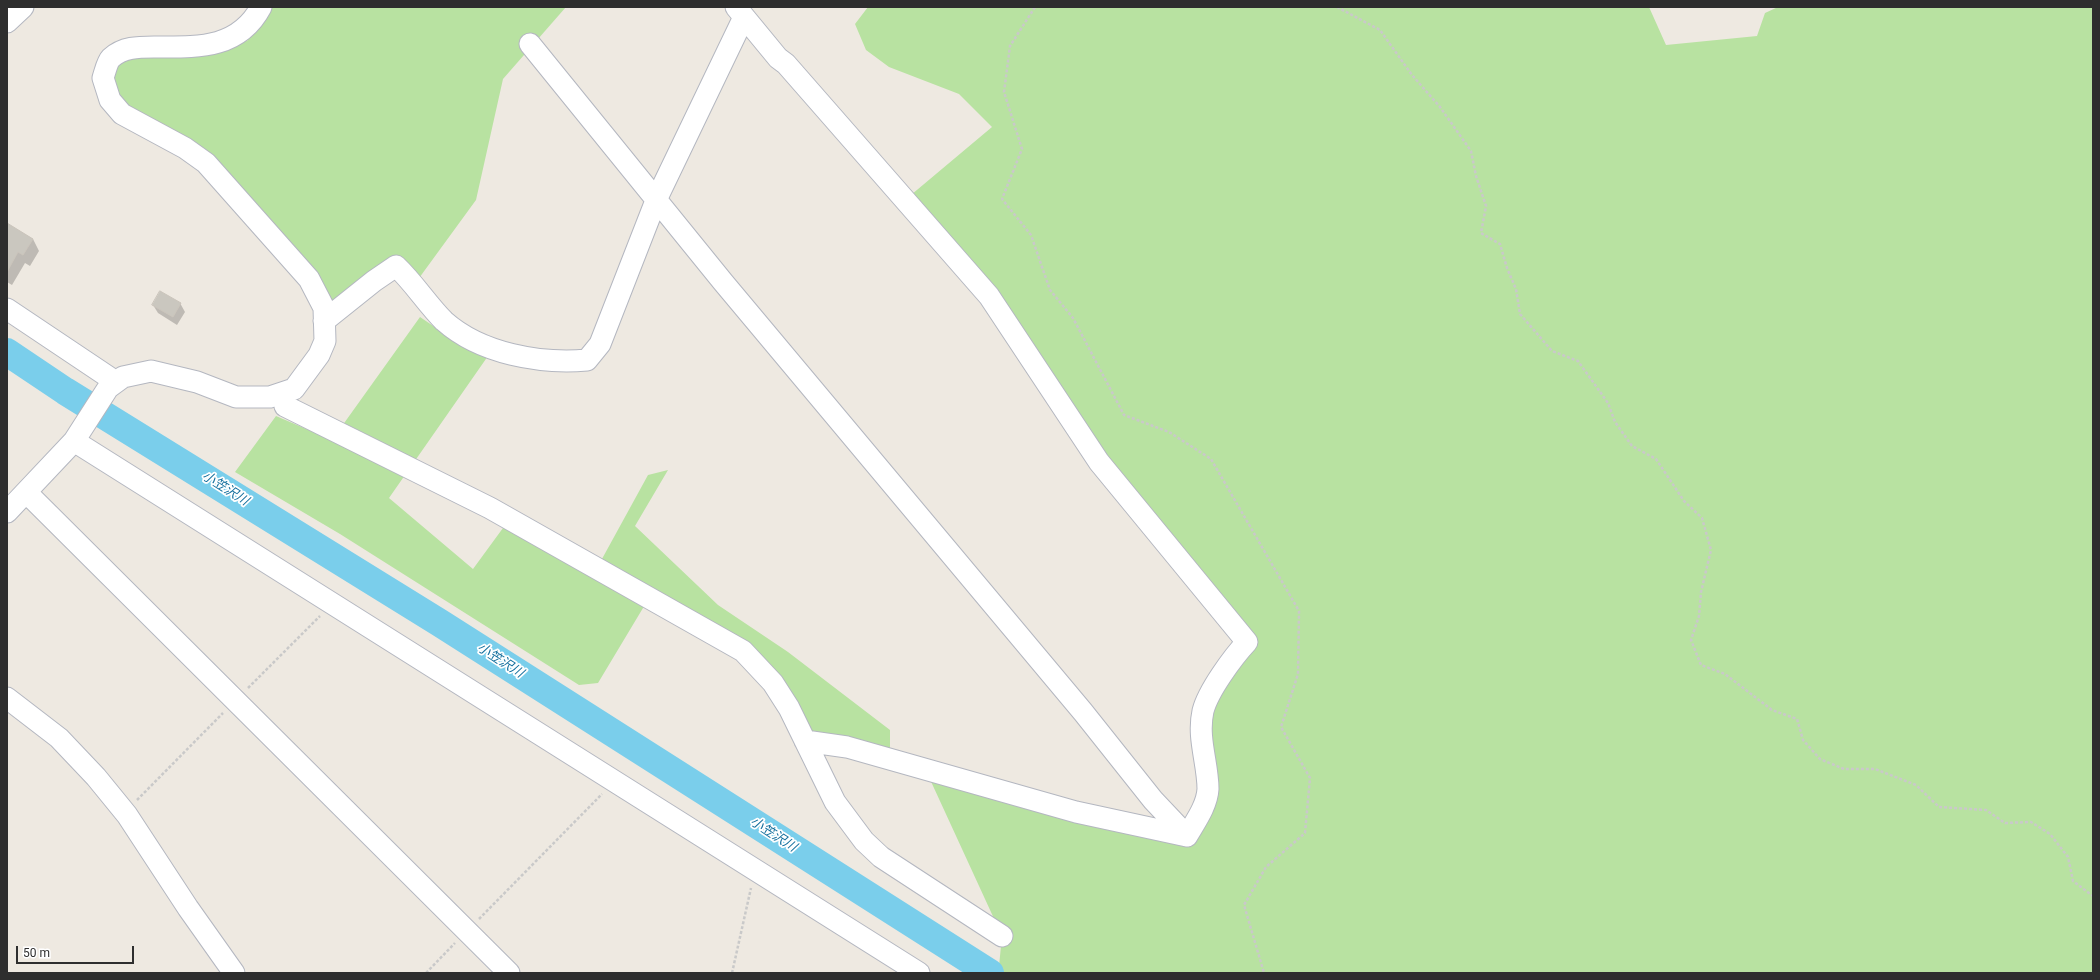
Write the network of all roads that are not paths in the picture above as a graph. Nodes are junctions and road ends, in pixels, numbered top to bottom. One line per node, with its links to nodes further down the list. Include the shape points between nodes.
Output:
1 (23, 7): 4 (street)
2 (261, 7): 8 (street, via 254,21 239,33 220,42 201,46 131,47 110,59 102,78 110,100 122,114 185,148 206,163 308,278 324,308)
3 (740, 12): 6 (street); 16 (street, via 989,296 1099,462 1248,642 1234,656 1203,710 1200,733 1208,790 1204,806)
4 (7, 22)
5 (530, 44): 6 (street, via 632,171)
6 (657, 198): 8 (street, via 600,344 587,360 568,362 530,358 488,346 465,335 445,322 396,266); 16 (street, via 723,282 1083,712 1153,800)
7 (7, 309): 9 (street)
8 (324, 321): 9 (street, via 325,341 319,354 294,389 270,397 236,397 197,382 151,371 124,376)
9 (112, 385): 11 (street)
10 (285, 406): 15 (street, via 490,508 743,651 773,683)
11 (77, 437): 12 (street); 20 (street)
12 (26, 492): 13 (street); 19 (street)
13 (7, 512)
14 (7, 698): 18 (street, via 59,738 96,777 127,815)
15 (805, 741): 16 (street, via 848,747 1076,812); 17 (street, via 835,802 864,841 881,857)
16 (1187, 836)
17 (1002, 936)
18 (234, 973)
19 (508, 973)
20 (919, 973)

